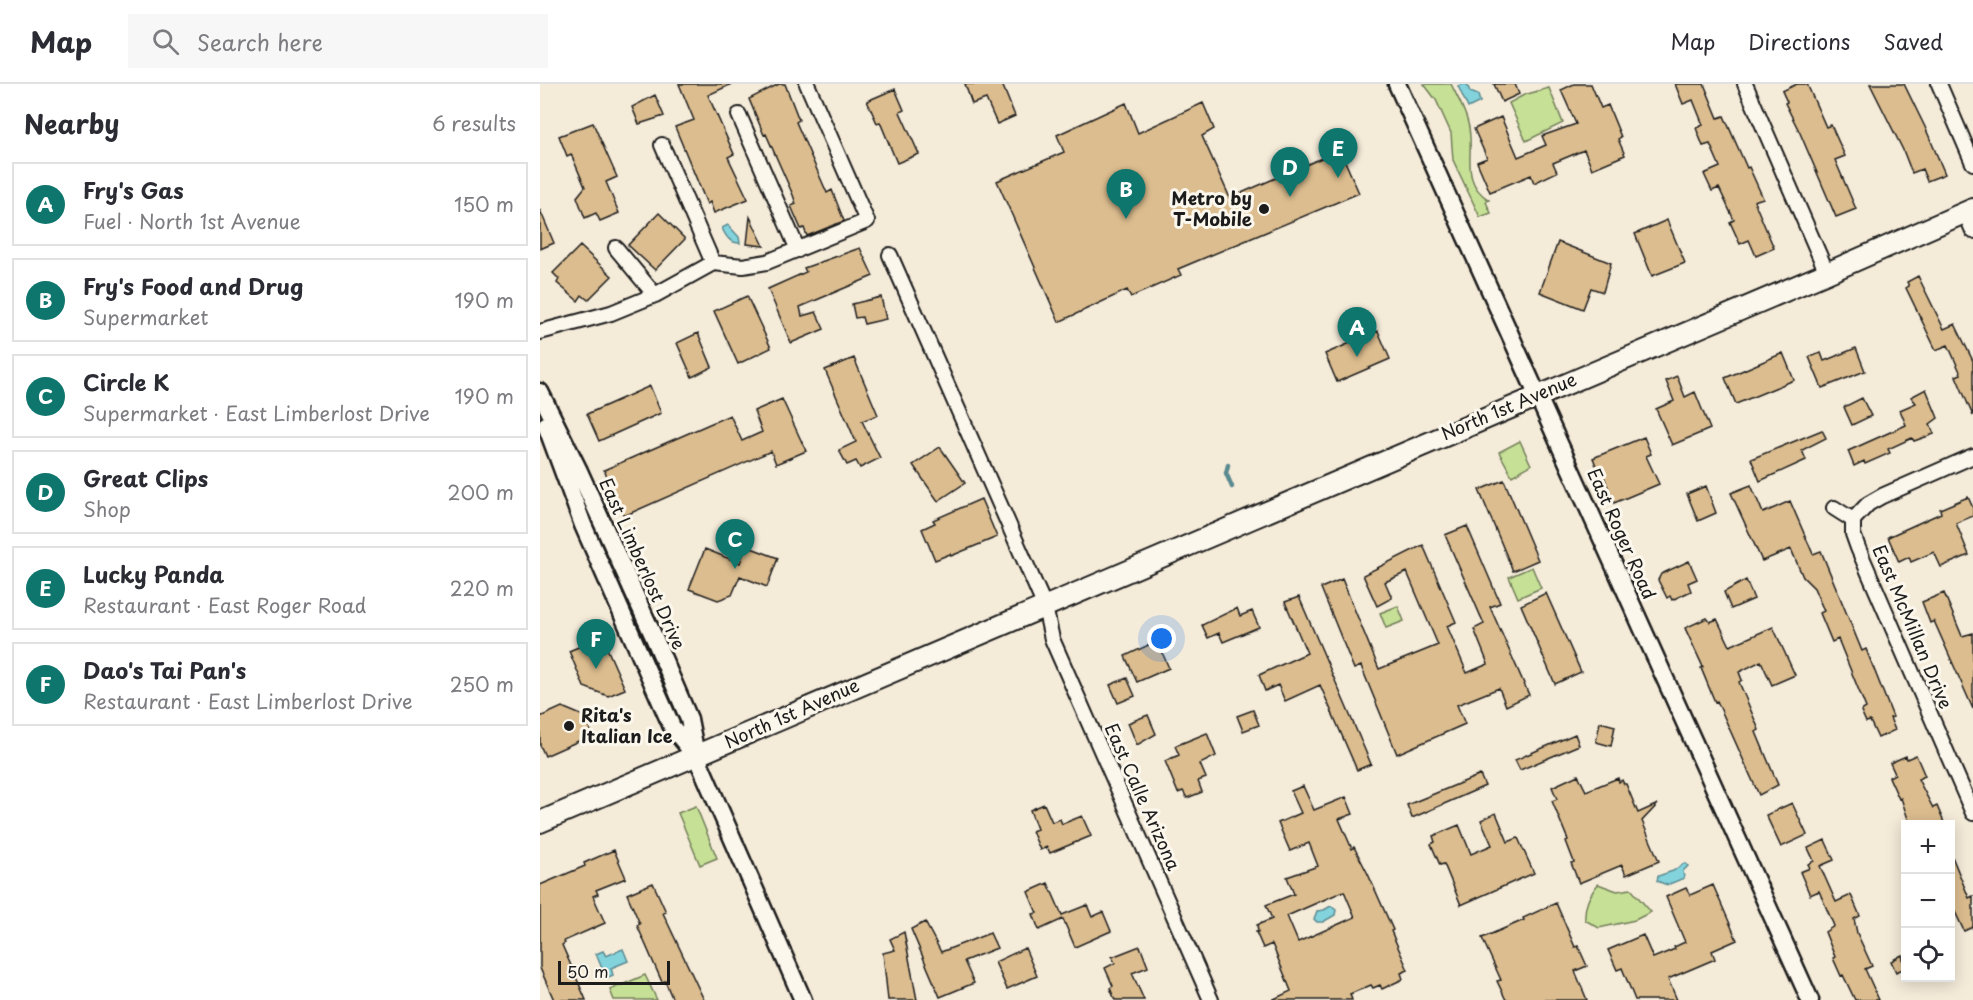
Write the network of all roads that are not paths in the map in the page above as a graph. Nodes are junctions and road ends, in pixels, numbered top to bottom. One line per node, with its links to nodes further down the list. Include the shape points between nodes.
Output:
1 (807, 84): 11 (street, via 867,221)
2 (1397, 84): 18 (street, East Roger Road)
3 (1745, 84): 14 (street)
4 (1939, 84): 7 (street)
5 (739, 115): 11 (street)
6 (662, 145): 13 (street)
7 (1973, 163)
8 (1969, 210): 9 (street); 14 (main road, North 1st Avenue)
9 (1973, 231)
10 (616, 248): 15 (street)
11 (798, 250): 13 (street, via 743,266)
12 (890, 255): 23 (street)
13 (713, 263): 15 (street)
14 (1827, 273): 18 (main road, North 1st Avenue)
15 (655, 295): 16 (street, via 611,313)
16 (540, 332)
17 (540, 393): 24 (street, East Limberlost Drive, via 653,635 689,719)
18 (1537, 395): 23 (main road, North 1st Avenue); 29 (street, East Roger Road)
19 (540, 410): 24 (street, East Limberlost Drive, via 583,525 662,706 672,727)
20 (1973, 456): 22 (street, via 1882,496)
21 (1834, 508): 22 (street)
22 (1853, 520): 25 (street, East McMillan Drive, via 1858,548)
23 (1045, 607): 24 (main road, North 1st Avenue); 28 (street, East Calle Arizona, via 1052,639)
24 (696, 755): 26 (main road, North 1st Avenue); 27 (street, East Limberlost Drive)
25 (1973, 813)
26 (540, 822)
27 (803, 1000)
28 (1211, 1000)
29 (1810, 1000)

